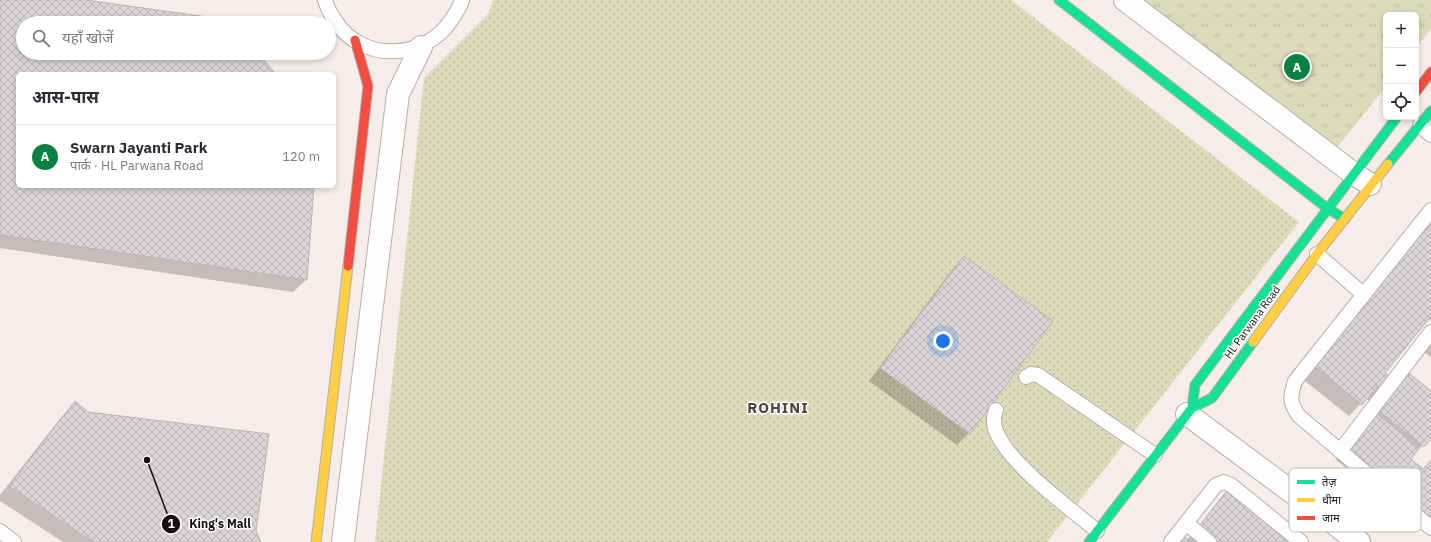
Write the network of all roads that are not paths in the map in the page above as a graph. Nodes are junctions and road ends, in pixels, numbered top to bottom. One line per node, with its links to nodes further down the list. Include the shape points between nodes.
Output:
1 (325, 0): 5 (lane)
2 (462, 0): 8 (lane, via 461,6 445,31)
3 (1059, 0): 16 (street)
4 (1125, 0): 15 (street)
5 (332, 16)
6 (336, 22): 7 (lane, via 343,32)
7 (355, 40): 8 (lane, via 365,47 394,53); 36 (street, via 368,86)
8 (421, 47): 37 (street, via 398,94)
9 (1431, 72): 10 (street)
10 (1419, 88)
11 (1431, 111): 13 (street, HL Parwana Road)
12 (1395, 120): 15 (street)
13 (1420, 125): 14 (lane); 15 (street, HL Parwana Road)
14 (1431, 135)
15 (1363, 179): 16 (street); 18 (street, HL Parwana Road)
16 (1327, 208): 18 (street); 24 (street, via 1195,385)
17 (1431, 210): 20 (lane)
18 (1345, 219): 19 (street, HL Parwana Road)
19 (1317, 254): 20 (lane); 24 (street, HL Parwana Road, via 1212,398)
20 (1364, 294): 25 (lane, via 1295,381 1291,393 1291,406 1299,416)
21 (1431, 332): 25 (lane)
22 (1026, 377): 26 (lane, via 1031,374 1038,375)
23 (996, 410): 34 (lane, via 994,419 1000,439 1015,459)
24 (1189, 411): 26 (street, HL Parwana Road); 28 (street)
25 (1340, 451): 27 (lane)
26 (1156, 455): 34 (street, HL Parwana Road)
27 (1360, 468)
28 (1289, 488)
29 (1421, 520): 31 (lane)
30 (1186, 524): 38 (lane); 39 (lane); 40 (lane, via 1216,485 1224,482)
31 (1431, 528)
32 (0, 531): 35 (lane)
33 (1346, 532): 41 (street)
34 (1093, 537)
35 (14, 542)
36 (316, 542)
37 (343, 542)
38 (1171, 542)
39 (1209, 542)
40 (1301, 542)
41 (1359, 542)

